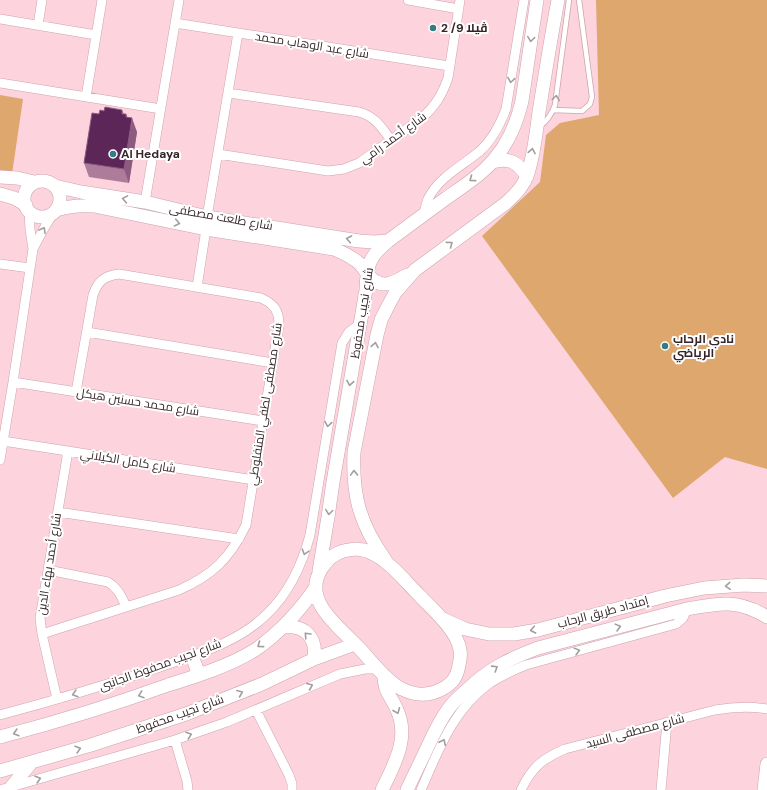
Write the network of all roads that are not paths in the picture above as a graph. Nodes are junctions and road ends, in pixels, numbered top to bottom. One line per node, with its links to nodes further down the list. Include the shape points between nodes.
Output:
1 (42, 0): 13 (street)
2 (102, 0): 15 (street)
3 (179, 0): 12 (street)
4 (408, 0): 10 (street)
5 (524, 0): 34 (street, one-way to 34, via 506,109 500,124 480,151 435,188 427,200)
6 (536, 0): 25 (street, شارع نجيب محفوظ, one-way to 25, via 519,114 508,140)
7 (558, 0): 22 (street, شارع نجيب محفوظ)
8 (569, 0): 21 (lane, one-way to 8)
9 (579, 0): 21 (lane, via 592,97 590,104 582,111)
10 (459, 4): 16 (street, شارع أحمد رامي)
11 (0, 19): 13 (street)
12 (175, 23): 14 (street, شارع عبد الوهاب محمد); 20 (street)
13 (38, 25): 15 (street)
14 (238, 33): 16 (street, شارع عبد الوهاب محمد); 18 (street)
15 (96, 35): 19 (street)
16 (449, 66): 23 (street, شارع أحمد رامي, via 444,89 431,110)
17 (0, 83): 19 (street)
18 (228, 93): 23 (street, via 359,112 378,122); 24 (street)
19 (86, 97): 20 (street)
20 (161, 110): 31 (street)
21 (553, 110): 22 (lane, via 549,118)
22 (536, 129): 27 (street, شارع نجيب محفوظ, one-way to 22)
23 (391, 140): 24 (street, شارع أحمد رامي, via 359,163 328,171)
24 (218, 154): 35 (street)
25 (492, 162): 27 (street, via 508,160 516,163); 34 (street, شارع نجيب محفوظ, one-way to 34, via 476,177)
26 (0, 177): 28 (street)
27 (527, 177): 40 (street, شارع نجيب محفوظ, one-way to 27, via 506,203)
28 (34, 182): 29 (street, via 46,181); 32 (street, via 29,186 24,198)
29 (55, 186): 31 (street, شارع طلعت مصطفى, one-way to 29); 33 (street, via 60,201)
30 (0, 194): 32 (street, via 14,198)
31 (145, 202): 35 (street, شارع طلعت مصطفى)
32 (27, 208): 33 (street, via 38,216 49,215); 37 (street)
33 (55, 211): 35 (street, شارع طلعت مصطفى, one-way to 35, via 87,205); 37 (street, one-way to 33)
34 (424, 214): 36 (street, شارع نجيب محفوظ)
35 (206, 223): 36 (street, شارع طلعت مصطفى, one-way to 35, via 359,241); 41 (street, شارع طلعت مصطفى, via 334,249 356,260); 42 (street)
36 (388, 241): 41 (street, شارع نجيب محفوظ, via 374,255)
37 (33, 249): 39 (street)
38 (0, 264): 39 (street)
39 (30, 268): 46 (street)
40 (415, 270): 41 (street, شارع طلعت مصطفى, via 398,281 386,284 375,281); 55 (street, شارع نجيب محفوظ, one-way to 40, via 374,545 359,510 353,472 354,452 381,320 396,293)
41 (367, 272): 43 (street, شارع نجيب محفوظ)
42 (197, 287): 44 (street, شارع مصطفى لطفي المنفلوطي, via 112,275 100,282 96,288); 45 (street, شارع مصطفى لطفي المنفلوطي, via 260,298 273,305 279,318)
43 (360, 324): 57 (street, شارع نجيب محفوظ, one-way to 57); 66 (street, شارع نجيب محفوظ الجانبى, one-way to 66, via 349,332 342,343 310,535 297,573 278,602 255,624 230,640)
44 (87, 332): 45 (street); 47 (street, شارع مصطفى لطفي المنفلوطي)
45 (273, 363): 48 (street, شارع مصطفى لطفي المنفلوطي)
46 (13, 382): 47 (street, شارع محمد حسنين هيكل); 49 (street)
47 (76, 392): 48 (street, شارع محمد حسنين هيكل)
48 (263, 421): 52 (street, شارع مصطفى لطفي المنفلوطي)
49 (3, 441): 50 (street, شارع كامل الكيلاني); 51 (street)
50 (68, 452): 52 (street, شارع كامل الكيلاني); 53 (street, شارع أحمد بهاء الدين)
51 (0, 460)
52 (254, 480): 54 (street, شارع مصطفى لطفي المنفلوطي, via 246,525)
53 (58, 512): 54 (street); 56 (street, شارع أحمد بهاء الدين)
54 (239, 539): 60 (street, شارع مصطفى لطفي المنفلوطي, via 220,564 194,583)
55 (386, 561): 57 (street, via 369,551 346,550 335,554); 62 (street)
56 (48, 570): 60 (street, via 108,582 116,587); 64 (street, شارع أحمد بهاء الدين, via 40,618)
57 (319, 571): 59 (street, شارع نجيب محفوظ)
58 (767, 586): 62 (street, إمتداد طريق الرحاب, one-way to 62, via 704,588 514,634 489,634 465,629)
59 (316, 587): 63 (street); 65 (street, via 320,606 326,615)
60 (126, 606): 64 (street, شارع مصطفى لطفي المنفلوطي)
61 (767, 617): 68 (street, إمتداد طريق الرحاب, one-way to 61, via 538,648 687,609 721,603 739,605)
62 (442, 619): 71 (street, via 453,633 460,651)
63 (284, 627): 67 (street, one-way to 63, via 314,646 308,634 292,626); 70 (street, one-way to 70, via 239,659)
64 (42, 634): 73 (street, شارع أحمد بهاء الدين)
65 (355, 644): 67 (street, شارع نجيب محفوظ); 69 (street)
66 (192, 656): 70 (street); 73 (street, شارع نجيب محفوظ الجانبى, one-way to 73)
67 (314, 659): 81 (street, شارع نجيب محفوظ, one-way to 67, via 186,714 262,684)
68 (524, 659): 72 (street, إمتداد طريق الرحاب, one-way to 68, via 495,667); 80 (street, one-way to 68, via 468,703 489,684 512,671)
69 (381, 672): 71 (street, via 401,689 418,695 436,692); 75 (street, one-way to 69, via 340,674 366,669); 87 (street, one-way to 87, via 387,692 398,711 402,734 401,747)
70 (199, 675): 78 (street, one-way to 78, via 116,704)
71 (454, 680): 72 (street)
72 (464, 691): 80 (street, إمتداد طريق الرحاب, via 436,729)
73 (57, 699): 76 (street, شارع نجيب محفوظ الجانبى)
74 (767, 709): 77 (street, شارع مصطفى السيد, via 729,707)
75 (256, 710): 79 (street, one-way to 75); 86 (street, via 289,775)
76 (0, 715)
77 (668, 722): 90 (street, شارع مصطفى السيد, via 553,754 532,770); 91 (street)
78 (0, 737)
79 (175, 740): 84 (street, one-way to 79); 85 (street)
80 (430, 755): 88 (street, إمتداد طريق الرحاب); 89 (street)
81 (32, 762): 83 (street, شارع نجيب محفوظ); 84 (street)
82 (767, 764): 92 (street)
83 (0, 771)
84 (6, 788)
85 (188, 790)
86 (292, 790)
87 (382, 790)
88 (407, 790)
89 (420, 790)
90 (521, 790)
91 (661, 790)
92 (764, 790)

